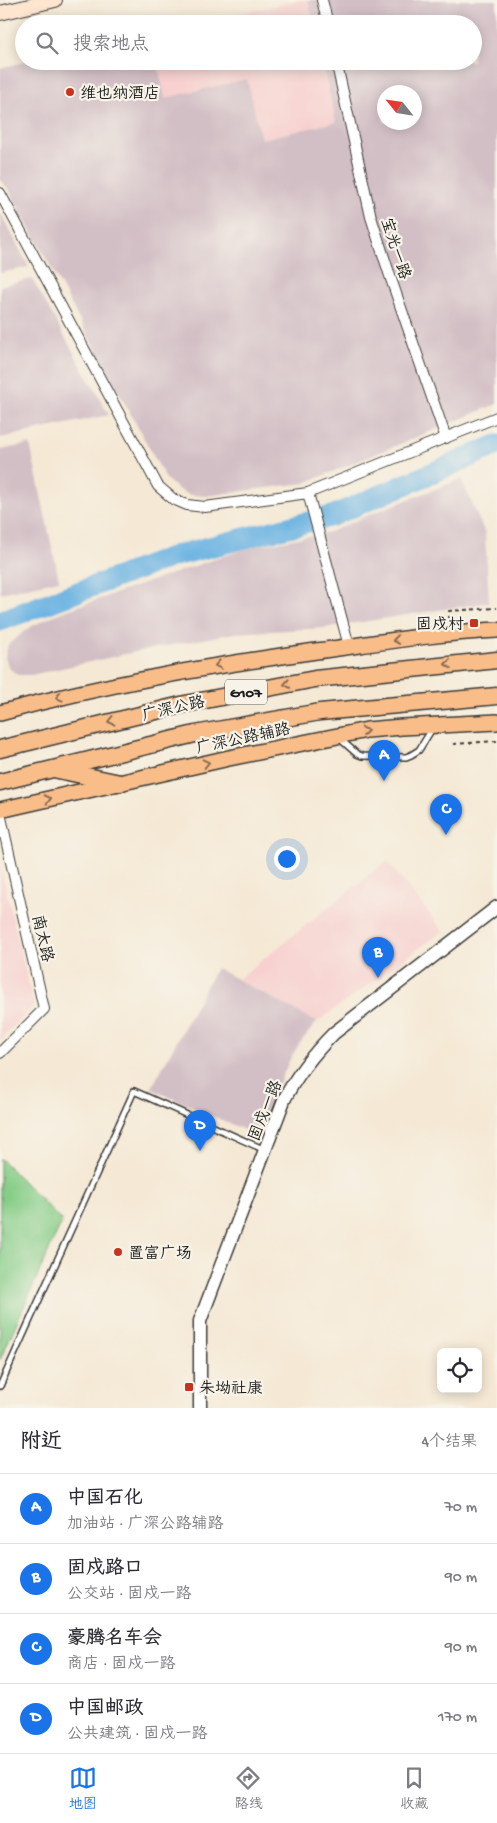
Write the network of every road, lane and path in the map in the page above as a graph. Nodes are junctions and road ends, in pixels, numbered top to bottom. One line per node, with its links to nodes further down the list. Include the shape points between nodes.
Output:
1 (55, 0): 3 (main road)
2 (322, 0): 4 (street)
3 (0, 13)
4 (326, 15)
5 (338, 70): 8 (street, 宝光一路, via 371,217)
6 (0, 193): 9 (street, via 158,486 173,499 187,505 206,507)
7 (497, 417): 8 (street)
8 (446, 438): 9 (street)
9 (308, 493): 13 (street)
10 (497, 608): 11 (path, via 449,611)
11 (449, 621)
12 (497, 630): 13 (main road, one-way to 13, via 449,632)
13 (349, 646): 16 (main road, one-way to 16, via 232,663 64,695)
14 (497, 660): 22 (highway, 广深公路 / G107, one-way to 22, via 306,681 185,704)
15 (497, 696): 23 (highway, 广深公路 / G107, via 320,712 195,734)
16 (0, 713)
17 (497, 722): 18 (main road, 广深公路辅路)
18 (437, 725): 19 (main road, 广深公路辅路, one-way to 18); 19 (lane, via 419,750 406,757 362,756)
19 (333, 736): 25 (main road, 广深公路辅路, one-way to 19)
20 (497, 741): 21 (path)
21 (453, 744)
22 (0, 748)
23 (54, 769): 24 (highway, 广深公路 / G107); 25 (highway)
24 (0, 782)
25 (120, 783): 26 (main road, 广深公路辅路, one-way to 25)
26 (0, 812): 28 (street, 南太路, via 44,1009)
27 (497, 907): 29 (street, 固戍一路, via 353,1018 318,1050 284,1100)
28 (0, 1053)
29 (266, 1150): 30 (lane, via 134,1091); 31 (street, 固戍一路, via 200,1321)
30 (0, 1386)
31 (200, 1408)

